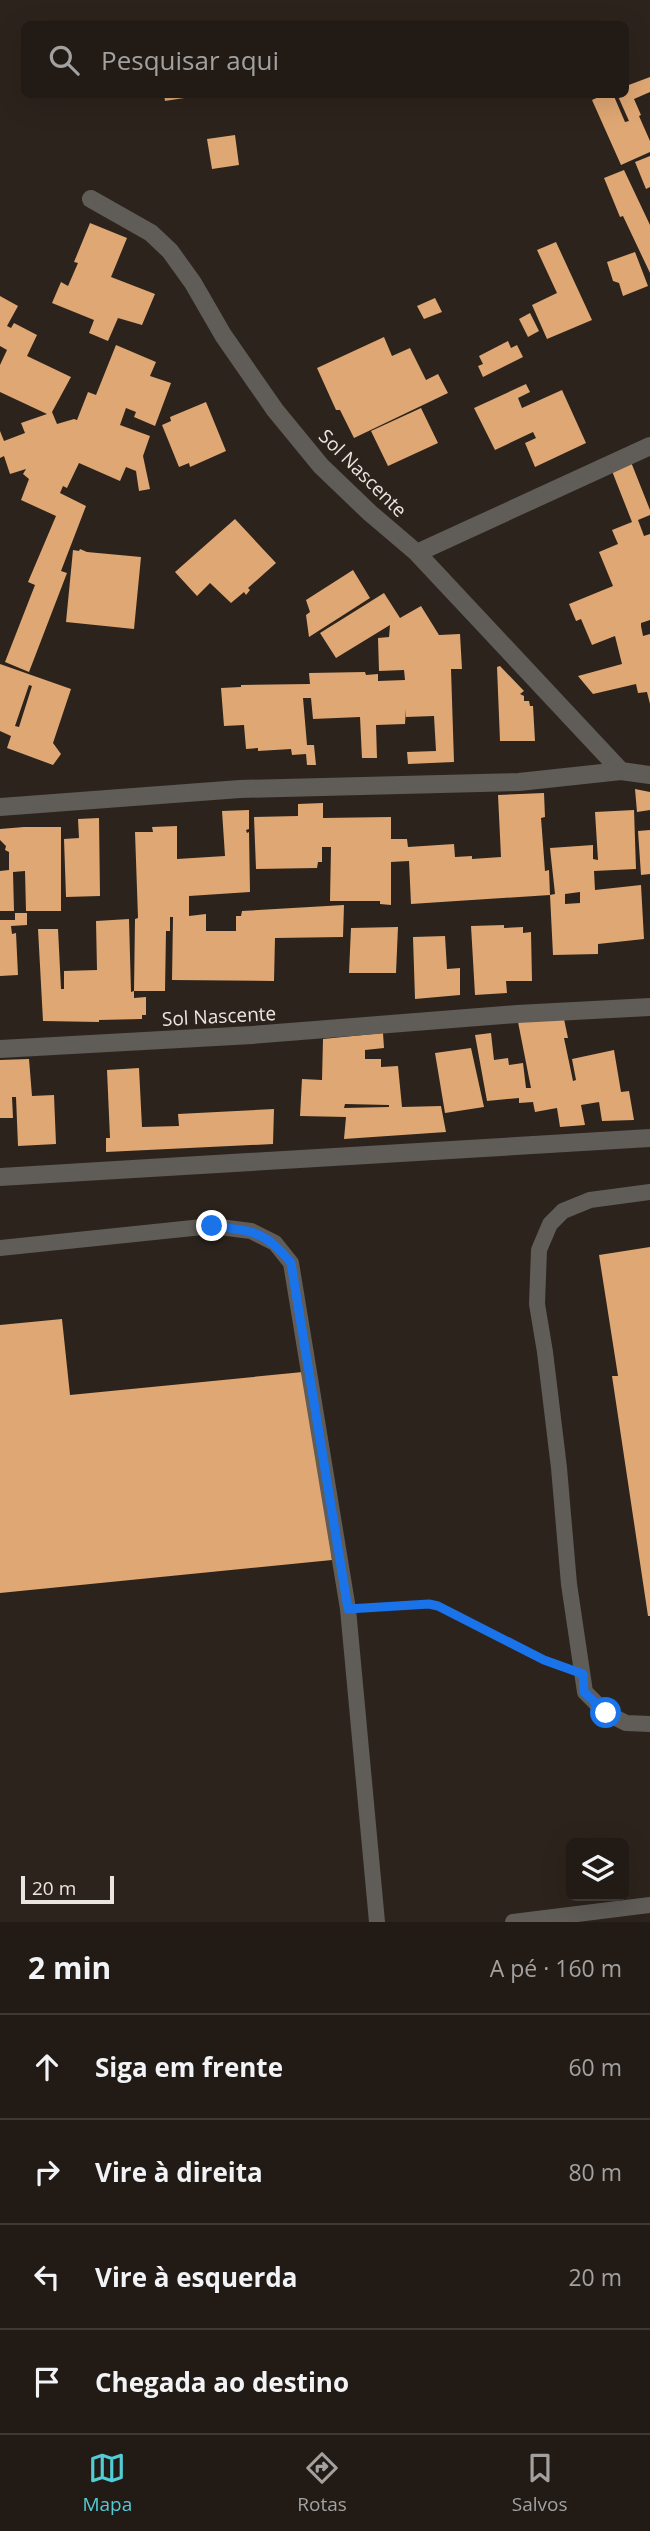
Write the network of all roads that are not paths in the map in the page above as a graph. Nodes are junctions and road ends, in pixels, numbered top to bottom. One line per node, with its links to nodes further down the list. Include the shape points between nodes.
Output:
1 (91, 199): 3 (street, Sol Nascente, via 151,233 170,251 275,410 321,466)
2 (650, 446): 3 (street)
3 (417, 553): 4 (street, Sol Nascente)
4 (621, 771): 5 (street); 6 (street, via 519,782 240,789)
5 (650, 775)
6 (0, 807)
7 (650, 1007): 8 (street, Sol Nascente)
8 (0, 1049)
9 (650, 1138): 10 (street)
10 (0, 1177)
11 (650, 1192): 13 (lane, via 590,1200 563,1211 550,1224 539,1250 537,1304 584,1692 606,1713 626,1723)
12 (0, 1248): 15 (lane, via 212,1226 251,1231 275,1243 291,1263 348,1609)
13 (650, 1724)
14 (650, 1905): 16 (lane)
15 (377, 1922)
16 (513, 1922)

